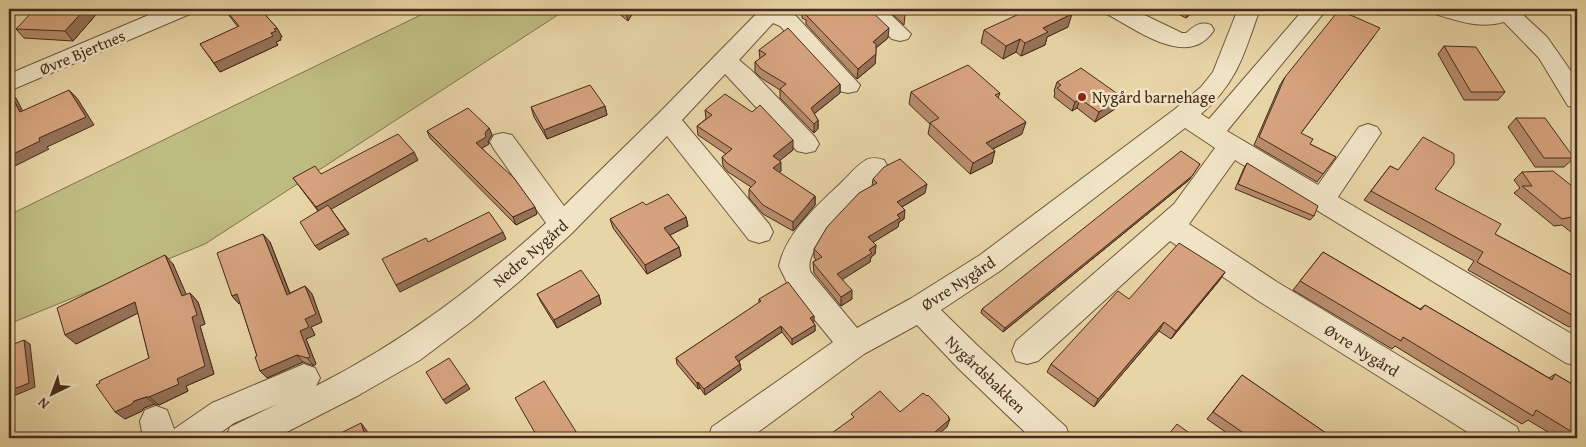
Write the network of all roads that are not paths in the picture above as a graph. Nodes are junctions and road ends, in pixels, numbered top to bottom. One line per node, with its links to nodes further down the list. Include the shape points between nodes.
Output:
1 (182, 9): 14 (street, Øvre Bjertnes)
2 (872, 9): 11 (street)
3 (1115, 9): 10 (street, via 1182,41 1192,40)
4 (1156, 9): 10 (street)
5 (1249, 9): 12 (street, Øvre Nygård)
6 (1316, 9): 20 (street)
7 (1443, 9): 9 (street, via 1479,17 1498,16)
8 (772, 10): 13 (street, Nedre Nygård); 15 (street, via 788,21)
9 (1508, 10): 16 (street, via 1546,50)
10 (1203, 30): 12 (street)
11 (900, 34)
12 (1237, 41): 17 (street, Øvre Nygård, via 1224,74 1210,93)
13 (724, 60): 18 (street, Nedre Nygård); 22 (street)
14 (9, 83)
15 (848, 85)
16 (1577, 100)
17 (1184, 115): 20 (street); 28 (street, Øvre Nygård, via 1026,237)
18 (668, 120): 25 (street, Nedre Nygård); 27 (street)
19 (1368, 133): 24 (street)
20 (1221, 139): 24 (street); 26 (street, via 1184,212)
21 (503, 142): 25 (street)
22 (806, 144)
23 (875, 167): 29 (street, via 809,236 793,260 801,282)
24 (1322, 200): 31 (street)
25 (562, 225): 34 (street, Nedre Nygård, via 468,306 410,349 367,376)
26 (1170, 226): 30 (street); 37 (street, Øvre Nygård, via 1252,282)
27 (759, 232)
28 (920, 308): 29 (street, Øvre Nygård); 36 (street, Nygårdsbakken)
29 (853, 345): 35 (street, Øvre Nygård)
30 (1027, 351)
31 (1577, 353)
32 (304, 378): 33 (street, via 223,413)
33 (186, 438)
34 (242, 438)
35 (724, 438)
36 (1054, 438)
37 (1506, 438)

